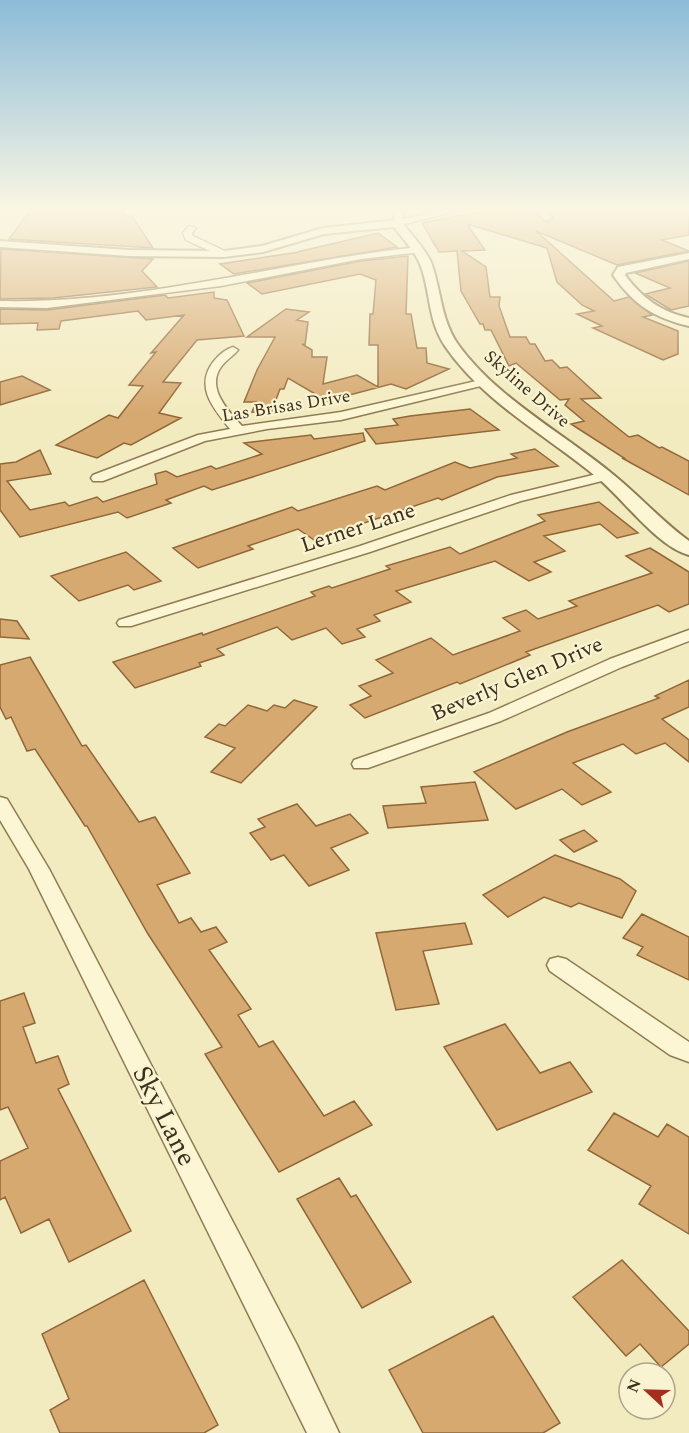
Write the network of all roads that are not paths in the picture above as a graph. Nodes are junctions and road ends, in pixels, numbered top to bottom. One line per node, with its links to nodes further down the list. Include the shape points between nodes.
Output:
1 (249, 278): 4 (street, via 56,304)
2 (430, 278): 7 (street, Skyline Drive, via 437,314 451,344)
3 (621, 278): 5 (street, via 641,303)
4 (0, 304)
5 (689, 322)
6 (233, 350): 8 (street, via 209,373 210,387 222,412)
7 (485, 382): 8 (street, Las Brisas Drive, via 341,416); 9 (street, Skyline Drive)
8 (238, 430): 10 (street, Las Brisas Drive, via 175,447)
9 (605, 476): 11 (street, Skyline Drive, via 659,528); 12 (street, Lerner Lane, via 516,498)
10 (98, 478)
11 (689, 549)
12 (125, 623)
13 (689, 635): 14 (street, Beverly Glen Drive, via 495,717)
14 (361, 764)
15 (0, 803): 18 (street, Sky Lane, via 44,879)
16 (558, 965): 17 (street)
17 (689, 1052)
18 (322, 1433)

